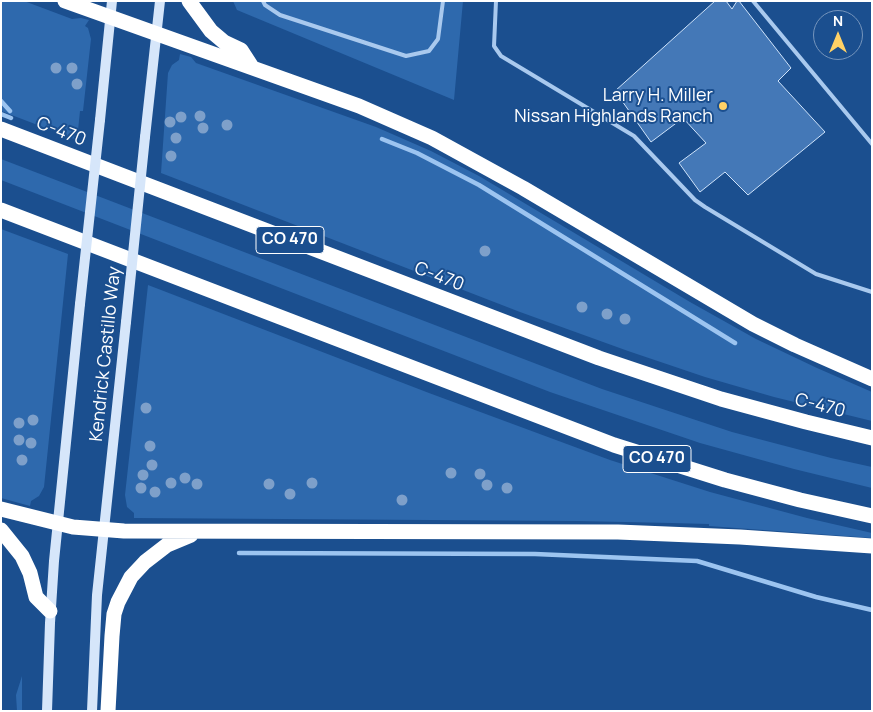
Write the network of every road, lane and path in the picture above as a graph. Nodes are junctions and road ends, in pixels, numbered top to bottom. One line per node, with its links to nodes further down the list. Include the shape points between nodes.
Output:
1 (65, 1): 9 (highway)
2 (112, 1): 9 (main road, Kendrick Castillo Way)
3 (160, 1): 10 (main road, Kendrick Castillo Way)
4 (189, 1): 11 (highway, via 211,31 241,50)
5 (263, 1): 6 (lane, via 280,15 406,56 428,50 438,39)
6 (442, 1)
7 (496, 1): 15 (lane, via 494,46 501,56 634,136 705,207 816,274)
8 (753, 1): 13 (lane)
9 (110, 17): 10 (highway); 20 (main road, Kendrick Castillo Way, bridge)
10 (156, 34): 11 (highway); 22 (main road, Kendrick Castillo Way, bridge)
11 (252, 67): 16 (highway, via 370,111 439,142 753,324)
12 (1, 129): 17 (highway, C-470 / CO 470, via 607,361 736,403)
13 (872, 144)
14 (1, 210): 19 (highway, CO 470, via 614,445 792,498)
15 (872, 292)
16 (872, 379)
17 (872, 438)
18 (1, 509): 20 (highway)
19 (872, 516)
20 (57, 524): 22 (highway); 25 (main road, Kendrick Castillo Way)
21 (1, 530): 25 (highway, via 29,568 36,597)
22 (104, 530): 23 (highway); 27 (main road, Kendrick Castillo Way)
23 (199, 532): 24 (highway, via 626,533); 28 (highway, via 154,554 136,571 120,596 113,620)
24 (872, 546)
25 (50, 611): 26 (main road, Kendrick Castillo Way)
26 (47, 711)
27 (92, 711)
28 (108, 711)

